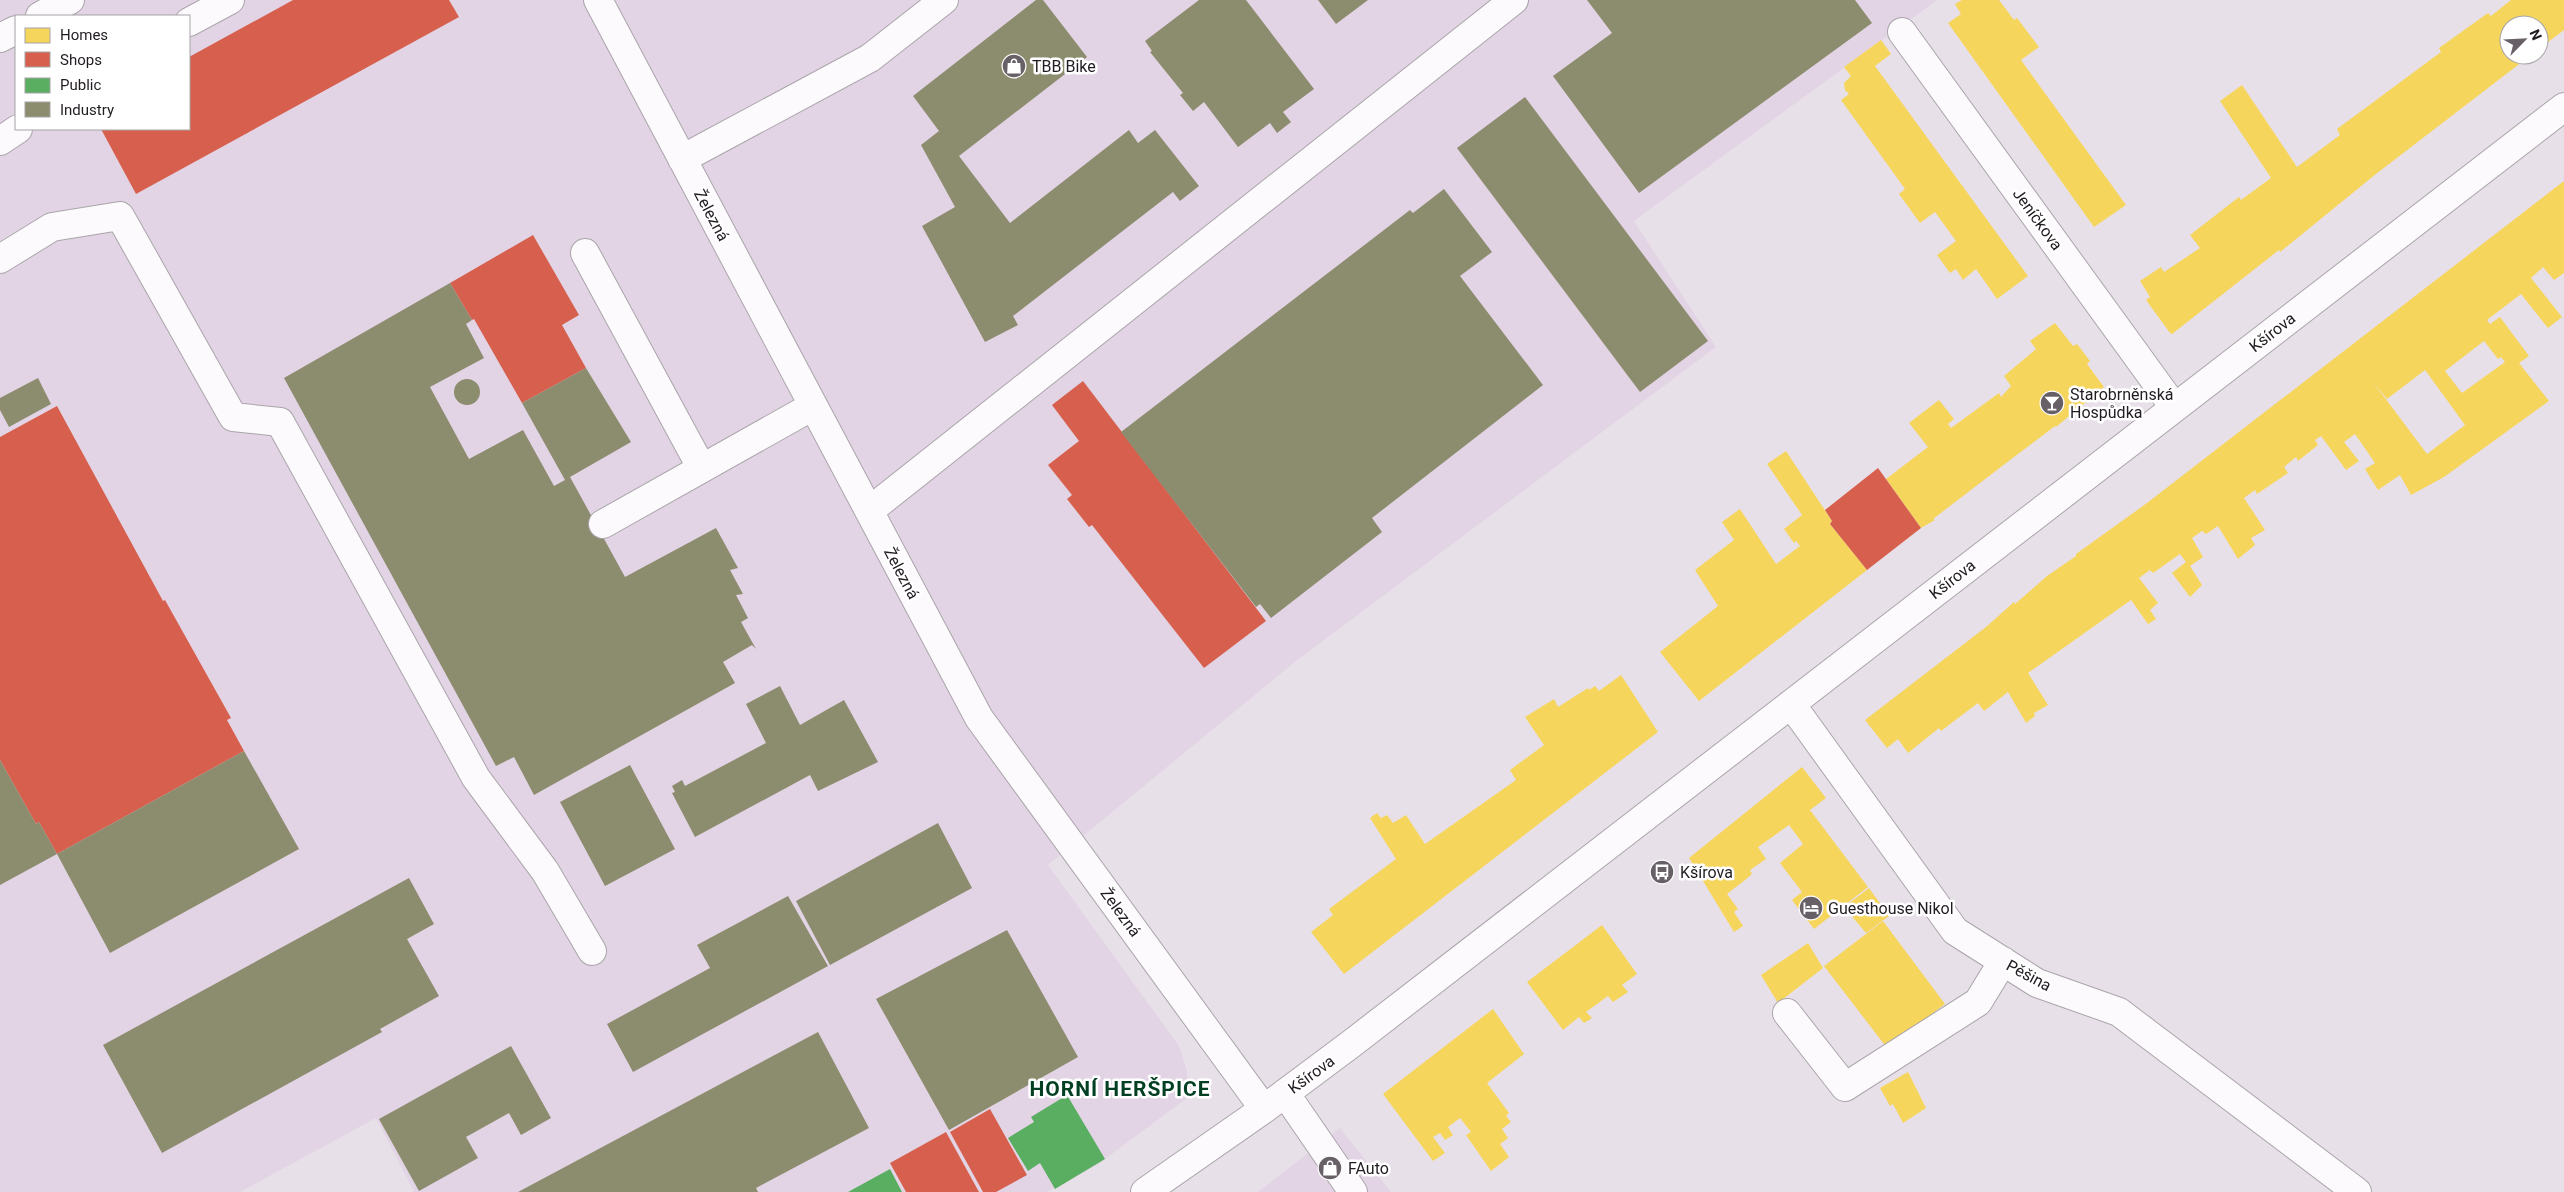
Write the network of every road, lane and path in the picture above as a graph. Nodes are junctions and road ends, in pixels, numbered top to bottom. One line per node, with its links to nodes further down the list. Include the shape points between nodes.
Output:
1 (70, 0): 6 (street)
2 (230, 0): 7 (street)
3 (598, 0): 14 (street, Železná)
4 (944, 0): 14 (street, via 870,58)
5 (1514, 0): 20 (street)
6 (42, 15)
7 (190, 21)
8 (15, 30): 10 (street)
9 (1902, 32): 18 (street, Jeníčkova)
10 (0, 38)
11 (2564, 107): 18 (street, Kšírova)
12 (16, 130): 13 (street)
13 (0, 141)
14 (682, 159): 17 (street, Železná)
15 (585, 253): 19 (street)
16 (0, 259): 23 (street, via 52,227 120,216 233,417 280,422 476,778 545,871)
17 (813, 406): 19 (street); 20 (street, Železná)
18 (2174, 407): 22 (street, Kšírova)
19 (701, 467): 21 (street)
20 (869, 511): 26 (street, Železná, via 979,718)
21 (603, 524)
22 (1791, 704): 24 (street, Pěšina, via 1955,931); 26 (street, Kšírova)
23 (592, 951)
24 (2003, 961): 25 (street, via 1978,1002 1845,1087); 29 (street, Pěšina, via 2037,983 2119,1012)
25 (1787, 1013)
26 (1275, 1101): 27 (street, Kšírova); 28 (street, Železná)
27 (1145, 1192)
28 (1353, 1192)
29 (2358, 1192)

